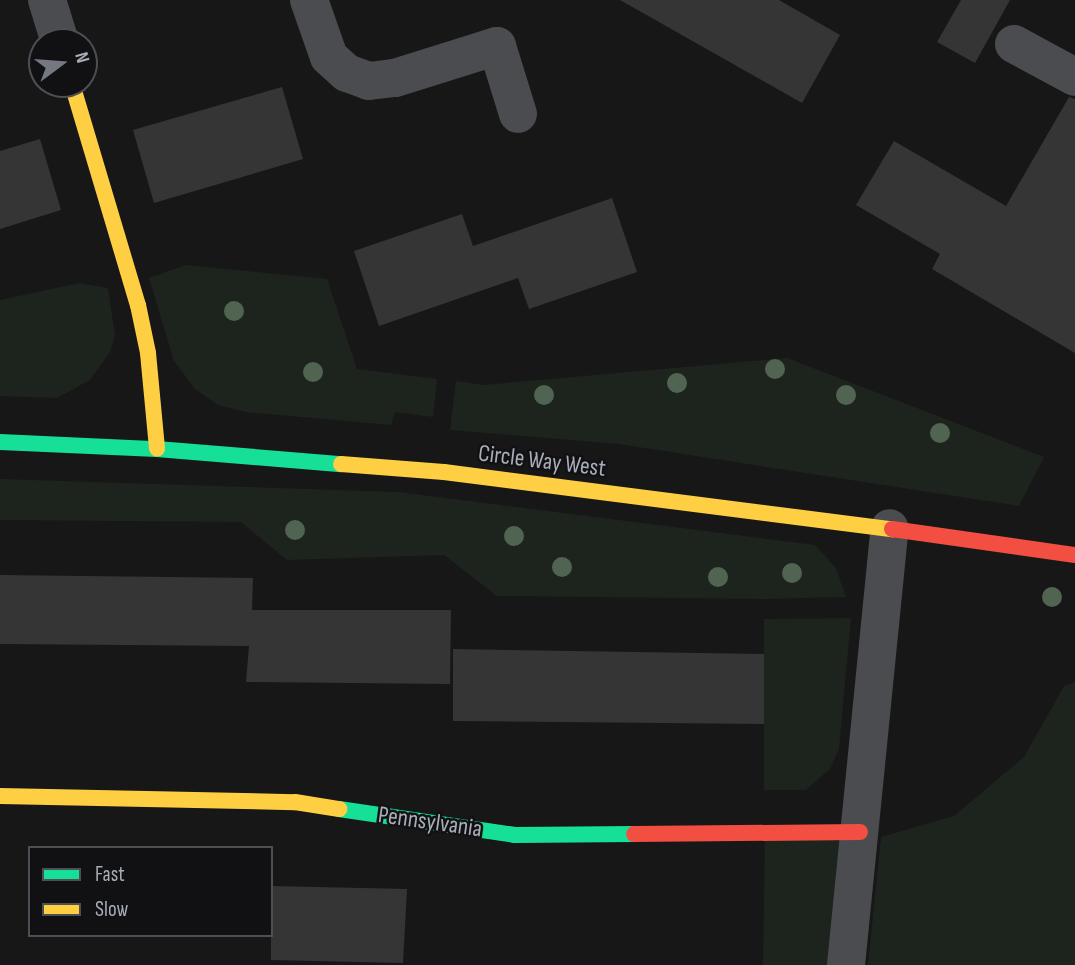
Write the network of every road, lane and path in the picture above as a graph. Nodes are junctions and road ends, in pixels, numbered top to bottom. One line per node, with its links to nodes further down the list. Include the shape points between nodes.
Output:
1 (47, 0): 3 (street)
2 (309, 0): 7 (street, via 330,57 347,73 369,81 395,78 498,46)
3 (56, 28)
4 (1014, 44): 5 (street)
5 (1075, 78)
6 (76, 98): 9 (street, via 138,304 148,353)
7 (518, 114)
8 (0, 442): 9 (street, Circle Way West)
9 (157, 449): 10 (street, Circle Way West, via 444,472)
10 (890, 528): 11 (street, Circle Way West); 13 (street)
11 (1075, 555)
12 (0, 796): 13 (street, Pennsylvania, via 295,802 515,835)
13 (860, 832): 14 (street)
14 (846, 965)

